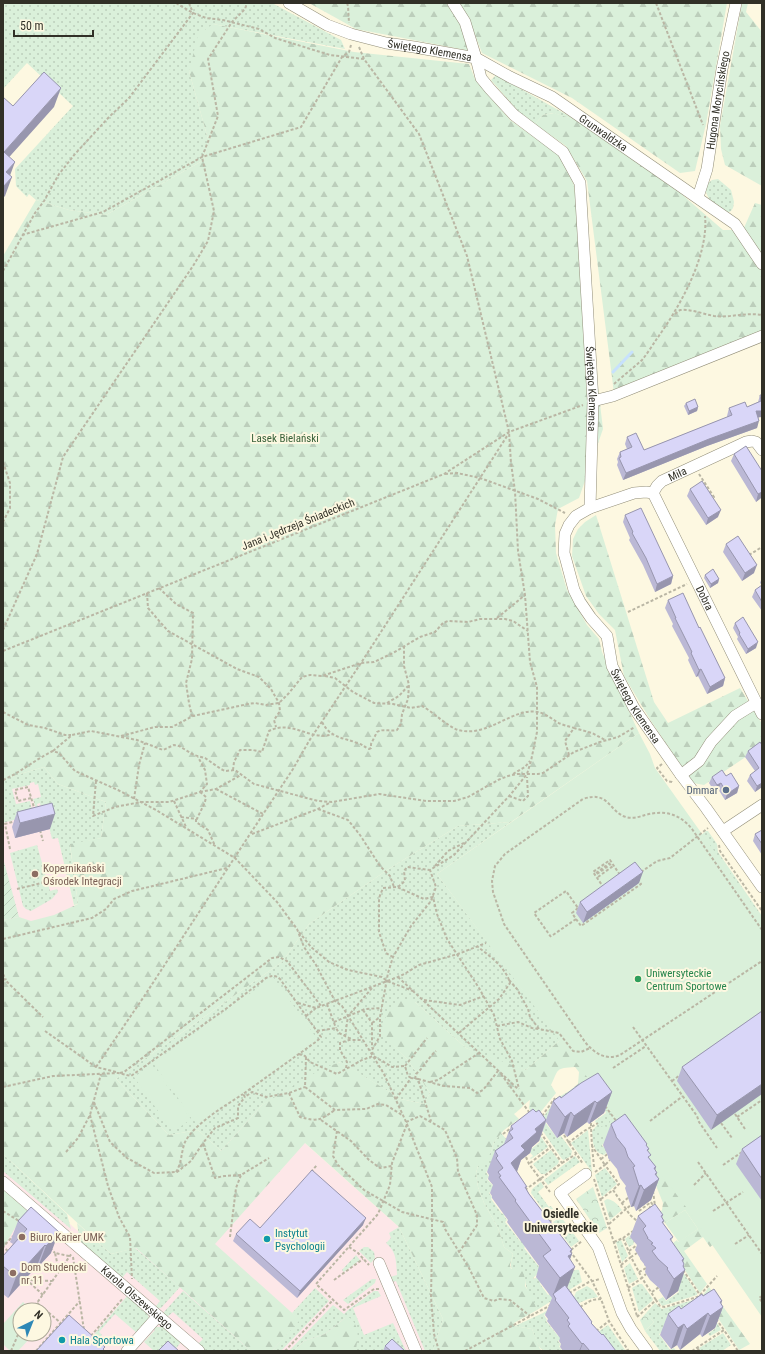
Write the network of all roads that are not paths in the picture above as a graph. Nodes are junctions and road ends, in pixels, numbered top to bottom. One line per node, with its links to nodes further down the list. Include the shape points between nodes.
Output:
1 (290, 3): 4 (street, Świętego Klemensa, via 327,25 351,34 386,43)
2 (452, 3): 4 (street, via 465,22)
3 (736, 3): 5 (street, Hugona Morycińskiego, via 722,69 707,169)
4 (476, 58): 5 (street, Grunwaldzka, via 552,97); 8 (street, Świętego Klemensa, via 482,78 490,89 514,115 563,152 580,183)
5 (698, 197): 6 (street, Grunwaldzka, via 735,224)
6 (762, 264)
7 (762, 336): 8 (street, via 613,396)
8 (593, 401): 11 (street, Świętego Klemensa)
9 (762, 450): 10 (street, Miła, via 756,442 746,442 662,481)
10 (653, 493): 11 (street, via 634,492); 12 (street, Dobra)
11 (590, 508): 14 (street, Świętego Klemensa, via 576,516 566,529 564,542 566,560 577,597 607,636 615,672 643,722)
12 (756, 703): 13 (street, Dobra); 14 (street, via 734,716 710,742 698,761)
13 (762, 714)
14 (681, 775): 16 (street, Świętego Klemensa)
15 (762, 805): 16 (street)
16 (723, 831): 17 (street, Świętego Klemensa)
17 (762, 887)
18 (588, 1171): 25 (street, via 560,1192 602,1255 622,1313)
19 (3, 1182): 21 (street, Karola Olszewskiego, via 73,1247)
20 (375, 1266): 24 (street)
21 (158, 1316): 22 (street); 23 (street, Karola Olszewskiego)
22 (127, 1351)
23 (199, 1351)
24 (416, 1351)
25 (647, 1351)

